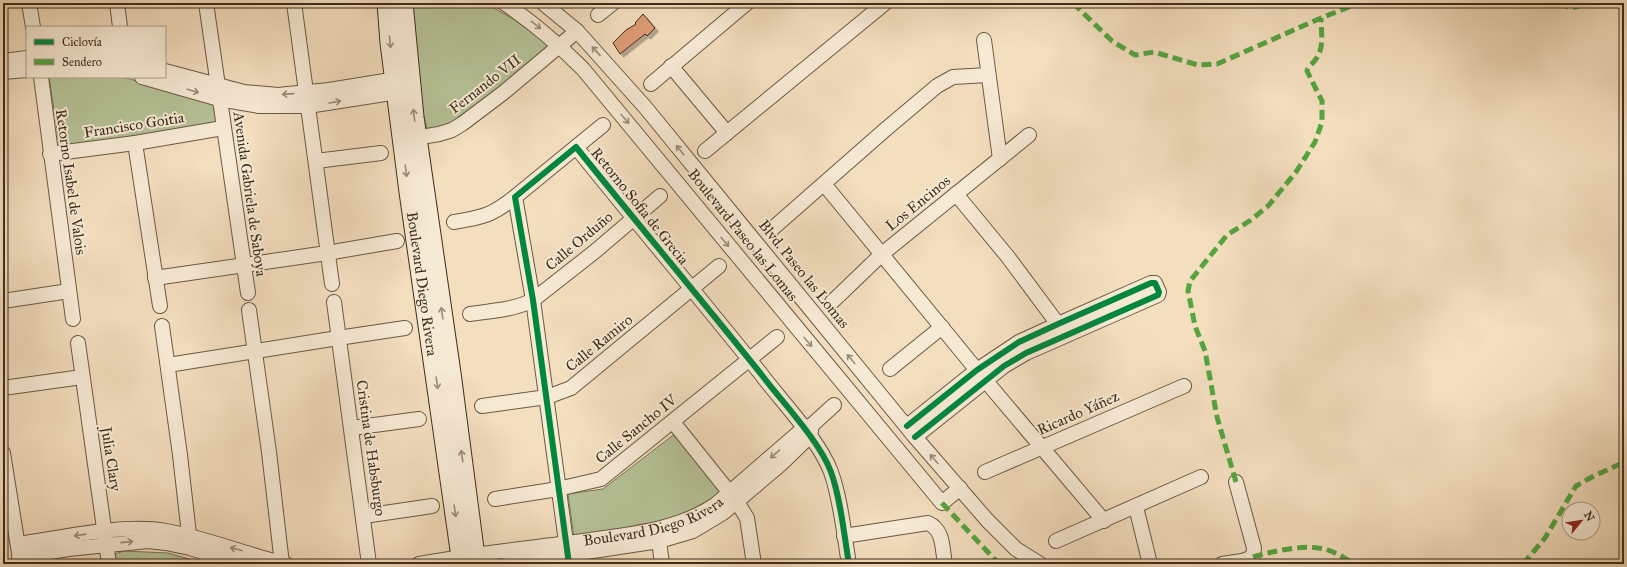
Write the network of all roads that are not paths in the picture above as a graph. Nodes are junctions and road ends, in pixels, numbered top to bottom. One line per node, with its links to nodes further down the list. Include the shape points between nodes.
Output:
1 (29, 3): 13 (street)
2 (117, 3): 14 (street)
3 (206, 3): 28 (street, Avenida Gabriela de Saboya)
4 (294, 3): 31 (street)
5 (387, 3): 29 (street, Boulevard Diego Rivera, one-way to 29)
6 (404, 3): 29 (street, Boulevard Diego Rivera)
7 (504, 3): 17 (street, Boulevard Paseo las Lomas, one-way to 17, via 529,19)
8 (543, 3): 15 (street, Blvd. Paseo las Lomas)
9 (613, 3): 12 (street)
10 (747, 3): 20 (street)
11 (880, 5): 34 (street)
12 (598, 15)
13 (33, 26)
14 (120, 26)
15 (577, 31): 17 (street, Fernando VII); 48 (street, Blvd. Paseo las Lomas, one-way to 15, via 640,101)
16 (984, 40): 24 (street)
17 (560, 46): 36 (street, Fernando VII, via 462,124 439,134); 50 (street, Boulevard Paseo las Lomas, one-way to 50, via 583,69)
18 (26, 58): 19 (street)
19 (3, 61)
20 (671, 66): 27 (street); 34 (street)
21 (26, 70): 23 (street)
22 (166, 71): 28 (street)
23 (3, 72)
24 (988, 75): 42 (street); 44 (street, via 953,77 945,81)
25 (41, 78): 41 (street, Retorno Isabel de Valois)
26 (146, 78): 30 (street, one-way to 30)
27 (651, 84)
28 (217, 85): 30 (street, Avenida Gabriela de Saboya); 31 (street, one-way to 28, via 244,92)
29 (403, 85): 31 (street); 36 (street, Boulevard Diego Rivera)
30 (219, 99): 31 (street, via 259,106); 33 (street, Avenida Gabriela de Saboya)
31 (307, 99): 43 (street)
32 (603, 125): 38 (street, Retorno Sofia de Grecia)
33 (223, 128): 37 (street, Francisco Goitia); 56 (street, Avenida Gabriela de Saboya)
34 (726, 133): 39 (street)
35 (1029, 135): 42 (street, Los Encinos)
36 (410, 139): 115 (street, Boulevard Diego Rivera)
37 (135, 143): 41 (street, Francisco Goitia); 58 (street)
38 (576, 147): 47 (street, Retorno Sofia de Grecia); 49 (street, Retorno Sofia de Grecia)
39 (705, 151)
40 (381, 153): 43 (street)
41 (50, 154): 61 (street, Retorno Isabel de Valois)
42 (1000, 159): 45 (street, Los Encinos)
43 (316, 161): 54 (street)
44 (824, 184): 52 (street); 55 (street)
45 (956, 194): 55 (street, Los Encinos); 71 (street, via 1008,257)
46 (660, 196): 49 (street, Calle Orduño)
47 (515, 197): 51 (street, Retorno Sofia de Grecia, via 498,211); 64 (street)
48 (726, 205): 50 (street); 94 (street, Blvd. Paseo las Lomas, one-way to 48)
49 (633, 218): 60 (street, Retorno Sofia de Grecia); 64 (street, Calle Orduño)
50 (707, 220): 100 (street, Boulevard Paseo las Lomas, one-way to 100, via 942,503)
51 (454, 222)
52 (772, 229)
53 (397, 241): 54 (street)
54 (327, 253): 56 (street); 59 (street)
55 (882, 254): 66 (street, Los Encinos); 74 (street)
56 (244, 266): 58 (street); 62 (street, Avenida Gabriela de Saboya)
57 (719, 266): 60 (street, Calle Ramiro)
58 (155, 278): 67 (street)
59 (332, 284)
60 (691, 289): 80 (street, Retorno Sofia de Grecia); 87 (street, Calle Ramiro, via 571,388)
61 (69, 291): 63 (street); 70 (street, Retorno Isabel de Valois)
62 (248, 293)
63 (3, 300)
64 (533, 300): 69 (street, Calle Orduño, via 507,309); 87 (street)
65 (334, 302): 77 (street, Cristina de Habsburgo)
66 (832, 302)
67 (160, 306)
68 (249, 310): 79 (street)
69 (470, 314)
70 (73, 319)
71 (1058, 324): 75 (street); 75 (street, via 1155,283 1158,295); 83 (street, via 1019,342)
72 (162, 326): 81 (street)
73 (405, 328): 77 (street)
74 (942, 328): 82 (street); 83 (street)
75 (1066, 335): 83 (street)
76 (777, 337): 80 (street, Calle Sancho IV)
77 (338, 338): 79 (street); 92 (street, Cristina de Habsburgo)
78 (78, 343): 84 (street, Julia Clary)
79 (254, 351): 81 (street); 120 (street)
80 (749, 359): 91 (street, Calle Sancho IV); 93 (street, Retorno Sofia de Grecia)
81 (168, 365): 112 (street)
82 (890, 369)
83 (981, 375): 94 (street); 95 (street)
84 (82, 377): 86 (street); 110 (street, Julia Clary)
85 (1184, 386): 95 (street, Ricardo Yáñez)
86 (3, 388)
87 (547, 397): 89 (street, Calle Ramiro); 101 (street)
88 (834, 405): 93 (street)
89 (482, 406)
90 (419, 419): 92 (street)
91 (673, 422): 101 (street, Calle Sancho IV, via 601,480); 102 (street)
92 (352, 428): 106 (street, Cristina de Habsburgo)
93 (808, 430): 102 (street, via 800,446); 109 (street, Retorno Sofia de Grecia, via 831,472)
94 (911, 432): 100 (street, Blvd. Paseo las Lomas, one-way to 94)
95 (1043, 447): 97 (street, Ricardo Yáñez); 107 (street)
96 (3, 453): 114 (street)
97 (985, 472)
98 (1201, 477): 105 (street)
99 (1236, 482): 128 (street, via 1254,548 1253,557)
100 (960, 488): 127 (street, Blvd. Paseo las Lomas, via 1016,549)
101 (558, 489): 103 (street, Calle Sancho IV); 113 (street)
102 (734, 497): 108 (street, via 723,513 693,531); 124 (street, via 747,518)
103 (495, 499)
104 (432, 506): 106 (street)
105 (1136, 507): 107 (street); 117 (street)
106 (364, 516): 121 (street, Cristina de Habsburgo)
107 (1104, 521): 111 (street)
108 (658, 535): 113 (street); 123 (street)
109 (844, 536): 125 (street, Retorno Sofia de Grecia); 126 (street, via 928,523 936,527 940,534)
110 (105, 538): 112 (street, via 166,543); 114 (street, via 68,549); 118 (street, Julia Clary)
111 (1056, 541)
112 (190, 542): 119 (street); 120 (street, one-way to 112)
113 (567, 554): 116 (street, via 540,553)
114 (19, 555)
115 (468, 560): 116 (street); 122 (street)
116 (508, 560)
117 (1149, 560)
118 (108, 564)
119 (240, 564)
120 (283, 564)
121 (369, 564)
122 (425, 564)
123 (662, 564)
124 (754, 564)
125 (849, 564)
126 (945, 564)
127 (1040, 564)
128 (1222, 564)

